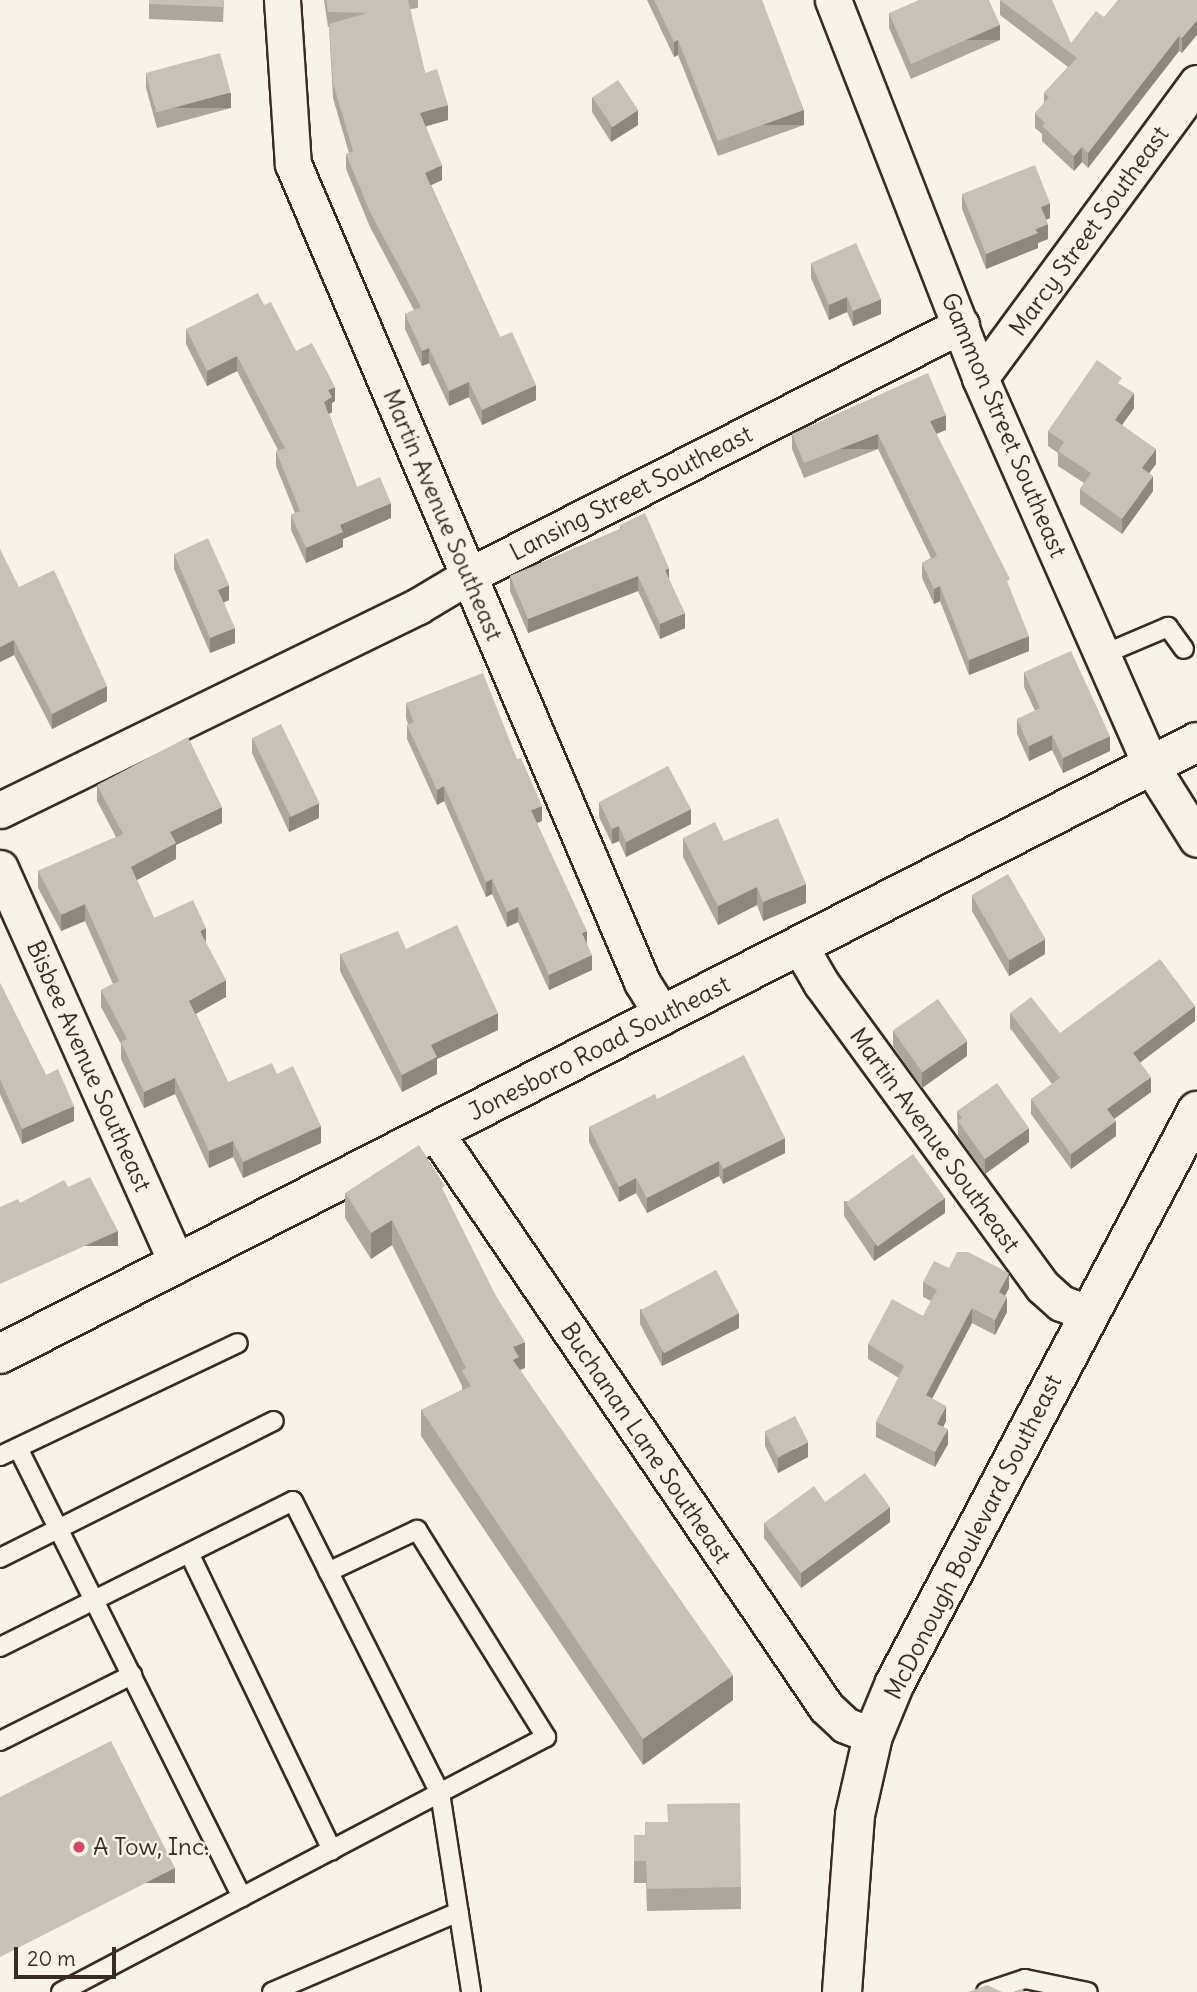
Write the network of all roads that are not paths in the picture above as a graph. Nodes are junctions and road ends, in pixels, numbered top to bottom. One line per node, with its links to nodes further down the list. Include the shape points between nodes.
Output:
1 (282, 0): 6 (street, Martin Avenue Southeast, via 293,164)
2 (833, 0): 4 (street, Gammon Street Southeast)
3 (1197, 83): 5 (street, Marcy Street Southeast)
4 (961, 325): 5 (street, Gammon Street Southeast); 6 (street, Lansing Street Southeast)
5 (980, 377): 8 (street, Gammon Street Southeast)
6 (470, 575): 11 (street, Lansing Street Southeast, via 418,606); 15 (street, Martin Avenue Southeast, via 642,982)
7 (1184, 649): 8 (lane, via 1168,627)
8 (1102, 654): 10 (street, Gammon Street Southeast)
9 (1197, 742): 10 (main road, Jonesboro Road Southeast)
10 (1151, 766): 12 (street, Gammon Street Southeast); 14 (main road, Jonesboro Road Southeast)
11 (0, 810)
12 (1197, 839)
13 (0, 868): 18 (street, Bisbee Avenue Southeast)
14 (799, 946): 15 (main road, Jonesboro Road Southeast); 19 (street, Martin Avenue Southeast, via 821,984 1043,1287 1061,1303)
15 (663, 1016): 17 (main road, Jonesboro Road Southeast)
16 (1197, 1111): 19 (main road, McDonough Boulevard Southeast)
17 (435, 1132): 18 (main road, Jonesboro Road Southeast); 32 (street, Buchanan Lane Southeast, via 826,1707 845,1725)
18 (177, 1264): 21 (main road, Jonesboro Road Southeast)
19 (1090, 1314): 32 (main road, McDonough Boulevard Southeast, via 895,1683)
20 (238, 1343): 23 (lane)
21 (0, 1354)
22 (274, 1421): 25 (lane)
23 (18, 1448): 24 (lane); 25 (lane)
24 (0, 1457)
25 (58, 1529): 27 (lane); 29 (lane)
26 (189, 1553): 28 (lane, via 293,1501); 29 (lane); 35 (lane)
27 (0, 1559)
28 (328, 1572): 34 (lane); 34 (lane, via 417,1530 546,1737)
29 (94, 1600): 30 (lane); 31 (lane)
30 (0, 1647)
31 (132, 1675): 33 (lane); 36 (lane)
32 (873, 1736): 41 (main road, McDonough Boulevard Southeast, via 856,1815)
33 (0, 1741)
34 (440, 1793): 35 (lane); 37 (lane)
35 (332, 1850): 36 (lane)
36 (242, 1897): 38 (lane)
37 (459, 1912): 39 (lane); 40 (lane)
38 (61, 1992)
39 (272, 1992)
40 (471, 1992)
41 (842, 1992)
42 (986, 1992): 43 (lane, via 1025,1979)
43 (1088, 1992)

